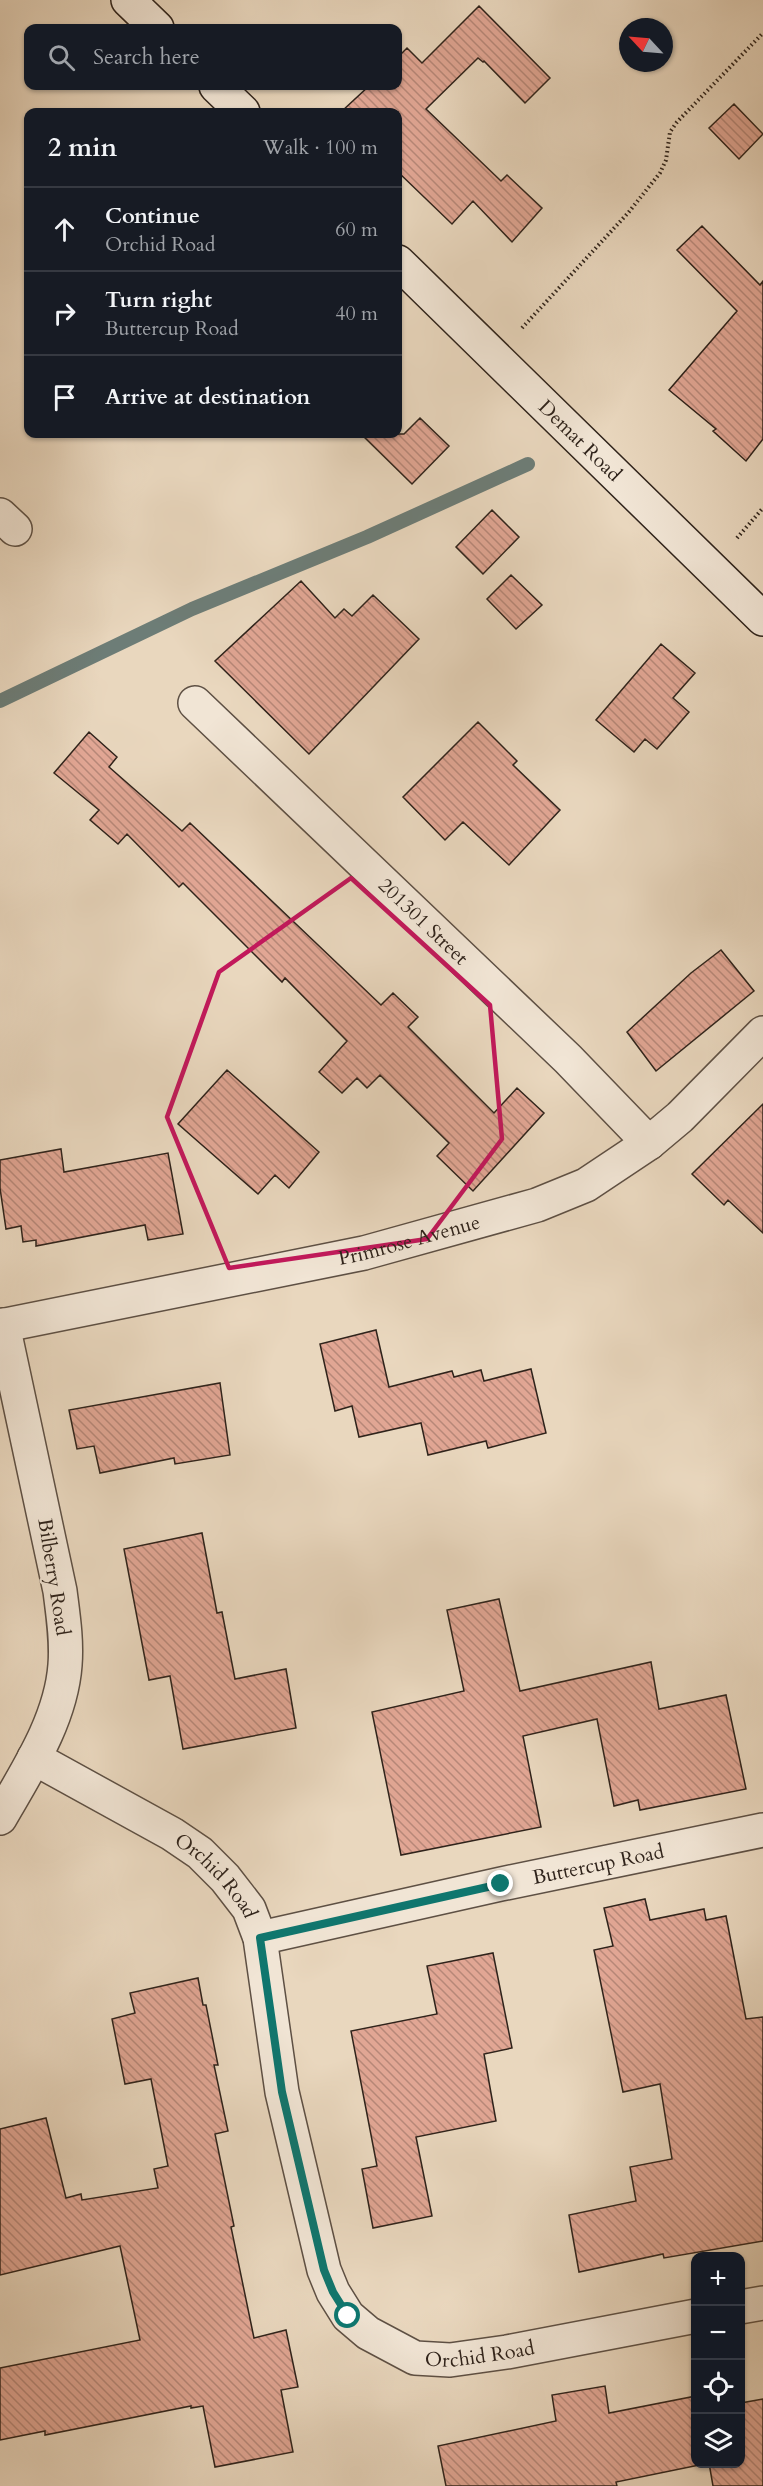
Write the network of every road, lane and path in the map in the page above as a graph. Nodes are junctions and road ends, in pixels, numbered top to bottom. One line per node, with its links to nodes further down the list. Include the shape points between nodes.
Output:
1 (128, 0): 2 (street)
2 (153, 24)
3 (763, 33): 7 (path, via 676,122 660,173 628,213)
4 (220, 90): 5 (street)
5 (239, 108)
6 (402, 266): 7 (street, Demat Road)
7 (495, 357): 8 (street, Demat Road)
8 (763, 619)
9 (195, 703): 11 (street, 201301 Street, via 568,1059)
10 (763, 1033): 11 (street, Primrose Avenue)
11 (649, 1143): 12 (street, Primrose Avenue, via 586,1185 537,1205 478,1222 364,1253)
12 (2, 1326): 13 (street, Bilberry Road, via 60,1591 65,1632 61,1690)
13 (34, 1758): 14 (street, Bilberry Road); 16 (street, Orchid Road, via 200,1853 249,1909)
14 (0, 1818)
15 (763, 1830): 16 (street, Buttercup Road)
16 (260, 1938): 19 (street, Orchid Road, via 282,2092 324,2270 348,2316 368,2333 415,2358 450,2360)
17 (763, 2302): 18 (street)
18 (745, 2306)
19 (691, 2317)

